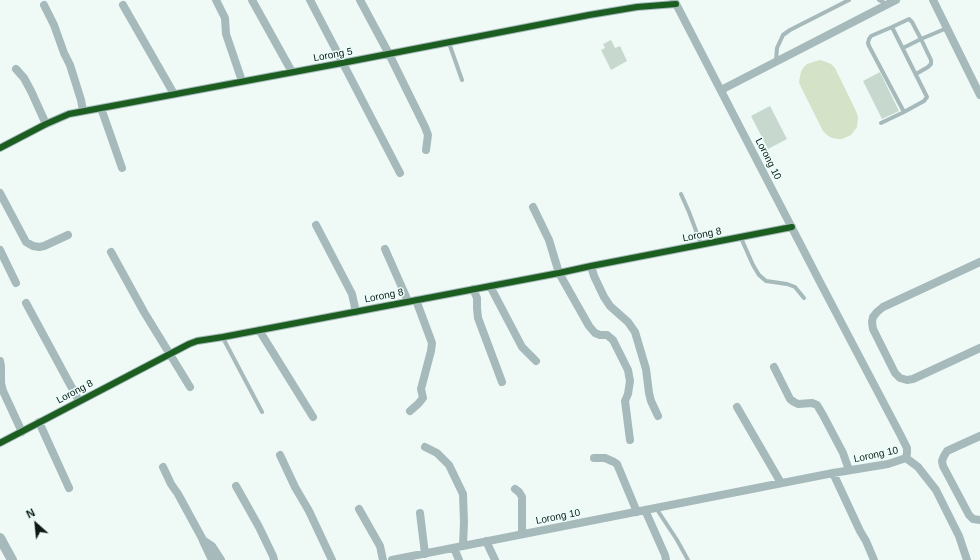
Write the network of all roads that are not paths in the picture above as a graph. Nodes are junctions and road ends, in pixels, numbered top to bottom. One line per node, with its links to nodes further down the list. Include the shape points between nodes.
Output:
1 (216, 0): 25 (street, via 225,18 226,34)
2 (252, 0): 22 (street)
3 (310, 0): 20 (street)
4 (360, 0): 18 (street)
5 (849, 0): 19 (lane, via 783,35 777,48)
6 (878, 0): 10 (lane)
7 (896, 0): 10 (street)
8 (933, 0): 14 (street)
9 (675, 2): 16 (street, Lorong 5, via 589,15); 26 (street, Lorong 10)
10 (888, 4): 19 (street)
11 (44, 5): 30 (street, via 70,65)
12 (123, 5): 27 (street)
13 (892, 27): 15 (lane, via 909,20); 17 (lane); 31 (lane, via 871,36 868,43)
14 (947, 28): 15 (lane); 28 (street)
15 (921, 39): 17 (lane); 23 (lane, via 931,64)
16 (449, 43): 18 (street, Lorong 5); 24 (lane)
17 (903, 48): 23 (lane)
18 (390, 54): 20 (street, Lorong 5); 35 (street, via 428,135)
19 (776, 61): 26 (street)
20 (342, 63): 22 (street, Lorong 5); 37 (street)
21 (16, 69): 33 (street, via 24,78)
22 (292, 72): 25 (street, Lorong 5)
23 (916, 74): 31 (lane, via 927,97)
24 (462, 80)
25 (242, 81): 27 (street, Lorong 5)
26 (721, 90): 42 (street, Lorong 10)
27 (174, 94): 29 (street, Lorong 5)
28 (980, 95)
29 (101, 108): 30 (street, Lorong 5); 36 (street)
30 (83, 111): 33 (street, Lorong 5)
31 (904, 112): 32 (lane)
32 (881, 123)
33 (46, 124): 34 (street, Lorong 5)
34 (0, 148)
35 (426, 150)
36 (122, 168)
37 (400, 173)
38 (0, 193): 43 (street, via 26,242 32,246 44,246)
39 (680, 194): 45 (lane)
40 (533, 207): 51 (street, via 549,240)
41 (316, 225): 58 (street, via 352,294)
42 (792, 227): 44 (street, Lorong 8); 82 (street, Lorong 10, via 907,448)
43 (68, 235)
44 (741, 238): 45 (street, Lorong 8); 55 (lane, via 759,275 766,281 794,287)
45 (701, 245): 50 (street, Lorong 8)
46 (385, 249): 56 (street)
47 (0, 250): 52 (street)
48 (111, 252): 62 (street)
49 (980, 262): 61 (street, via 883,307 873,317 872,322 895,373 907,380)
50 (591, 266): 51 (street, Lorong 8); 72 (street, via 604,297 635,332 646,370 651,401)
51 (559, 273): 53 (street, Lorong 8); 77 (street, via 589,326 594,333 607,335 613,340 628,370 630,381 625,401)
52 (16, 283)
53 (490, 286): 54 (street, Lorong 8); 64 (street, via 522,347)
54 (473, 289): 56 (street, Lorong 8); 66 (street, via 477,298 478,318)
55 (804, 298)
56 (412, 301): 58 (street, Lorong 8); 70 (street, via 432,343 421,389 423,398)
57 (26, 303): 68 (street)
58 (356, 312): 59 (street, Lorong 8)
59 (259, 330): 60 (street, Lorong 8); 73 (street)
60 (223, 337): 62 (street, Lorong 8, via 197,341); 71 (lane)
61 (980, 348)
62 (169, 354): 67 (street); 68 (street, Lorong 8)
63 (0, 361): 75 (street, via 3,391)
64 (536, 361)
65 (774, 367): 84 (street, via 790,399 798,404 817,405 844,453)
66 (502, 382)
67 (190, 387)
68 (79, 401): 74 (street, Lorong 8)
69 (737, 407): 86 (street)
70 (410, 411)
71 (262, 412)
72 (658, 416)
73 (312, 417)
74 (39, 422): 75 (street, Lorong 8); 88 (street)
75 (22, 432): 78 (street, Lorong 8)
76 (980, 436): 94 (street, via 947,451 942,461 969,515)
77 (630, 440)
78 (0, 443)
79 (425, 447): 99 (street, via 437,453 449,465 463,494)
80 (280, 455): 106 (street)
81 (594, 458): 92 (street, via 604,458 617,464)
82 (906, 458): 84 (street, Lorong 10, via 888,464); 114 (street, via 918,467 936,490 959,536)
83 (163, 467): 97 (street)
84 (849, 470): 85 (street, Lorong 10)
85 (833, 473): 86 (street, Lorong 10); 113 (street)
86 (781, 483): 90 (street, Lorong 10)
87 (236, 486): 105 (street, via 259,526)
88 (69, 488)
89 (516, 489): 95 (street, via 522,497)
90 (656, 508): 92 (street, Lorong 10); 112 (lane)
91 (359, 509): 107 (street, via 380,546)
92 (641, 511): 95 (street, Lorong 10); 111 (street)
93 (420, 513): 101 (street)
94 (979, 520)
95 (522, 534): 98 (street, Lorong 10)
96 (0, 538): 102 (street)
97 (203, 540): 103 (street); 104 (street, via 212,546)
98 (486, 541): 99 (street, Lorong 10); 110 (street)
99 (462, 546): 100 (street, Lorong 10)
100 (454, 548): 101 (street, Lorong 10); 109 (street)
101 (424, 554): 108 (street, Lorong 10)
102 (12, 560)
103 (212, 560)
104 (221, 560)
105 (274, 560)
106 (332, 560)
107 (383, 560)
108 (392, 560)
109 (459, 560)
110 (495, 560)
111 (666, 560)
112 (688, 560)
113 (874, 560)
114 (967, 560)

